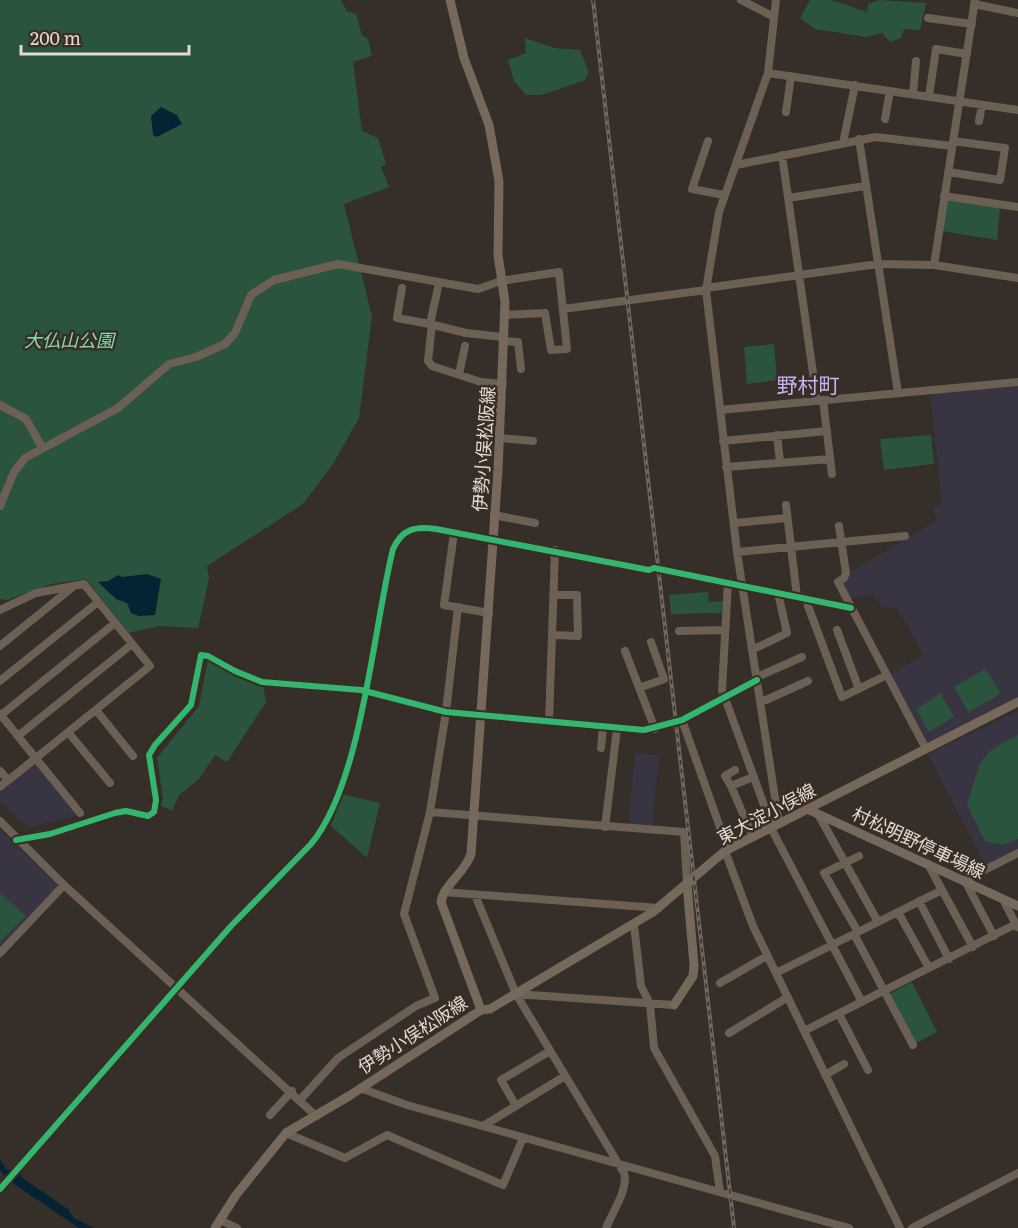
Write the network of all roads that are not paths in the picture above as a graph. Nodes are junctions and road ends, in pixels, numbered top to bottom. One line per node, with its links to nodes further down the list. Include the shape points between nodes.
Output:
1 (450, 0): 39 (main road, 伊勢小俣松阪線, via 464,58 490,134 499,190)
2 (741, 0): 6 (street)
3 (776, 0): 6 (street)
4 (974, 2): 5 (street); 8 (street)
5 (1018, 13)
6 (774, 17): 11 (street)
7 (928, 18): 8 (street)
8 (972, 24): 9 (street)
9 (967, 54): 16 (street, via 936,49); 17 (street)
10 (916, 62): 15 (street)
11 (768, 73): 12 (street); 28 (street)
12 (791, 76): 13 (street); 20 (street)
13 (855, 85): 14 (street); 25 (street)
14 (890, 91): 15 (street); 21 (street)
15 (913, 94): 16 (street)
16 (928, 96): 17 (street)
17 (959, 101): 18 (street); 26 (street)
18 (982, 105): 19 (street); 22 (street)
19 (1018, 110)
20 (786, 112)
21 (885, 119)
22 (979, 121)
23 (859, 140): 25 (street); 26 (street, via 886,136); 30 (street)
24 (708, 141): 31 (street, via 692,189)
25 (843, 143): 27 (street)
26 (953, 143): 29 (street); 29 (street, via 1005,148 1000,180)
27 (782, 155): 28 (street); 33 (street)
28 (736, 165): 31 (street)
29 (948, 172): 32 (street)
30 (865, 186): 33 (street); 35 (street)
31 (724, 195): 42 (street)
32 (944, 196): 34 (street); 36 (street)
33 (788, 198): 37 (street)
34 (1018, 207)
35 (878, 264): 36 (street); 37 (street); 52 (street)
36 (934, 265): 38 (street)
37 (799, 276): 42 (street); 53 (street)
38 (1018, 278)
39 (501, 281): 40 (street, via 478,289); 43 (street, via 559,272); 44 (main road, 伊勢小俣松阪線)
40 (439, 283): 45 (street); 61 (street, via 338,264 266,283 247,300 238,327 225,344 169,364 118,408)
41 (402, 288): 45 (street, via 398,318)
42 (706, 289): 43 (street); 55 (street)
43 (563, 309): 44 (street, via 567,348 551,350 545,313)
44 (505, 315): 46 (main road, 伊勢小俣松阪線)
45 (431, 324): 46 (street); 49 (street, via 428,361 432,366)
46 (503, 339): 48 (street, via 518,342); 51 (main road, 伊勢小俣松阪線)
47 (465, 346): 49 (street)
48 (521, 369)
49 (459, 374): 51 (street)
50 (1018, 382): 52 (street)
51 (503, 384): 58 (main road, 伊勢小俣松阪線)
52 (898, 393): 53 (street)
53 (820, 400): 55 (street); 56 (street)
54 (0, 405): 61 (street, via 26,419)
55 (720, 410): 60 (street)
56 (827, 431): 57 (street); 62 (street)
57 (777, 435): 60 (street); 63 (street)
58 (500, 438): 59 (street); 68 (main road, 伊勢小俣松阪線)
59 (533, 441)
60 (723, 441): 64 (street)
61 (42, 447): 67 (street, via 18,464)
62 (830, 459): 63 (street); 65 (street)
63 (780, 462): 64 (street)
64 (726, 467): 71 (street)
65 (832, 474)
66 (786, 505): 69 (street)
67 (0, 506)
68 (494, 515): 70 (street); 75 (main road, 伊勢小俣松阪線)
69 (787, 518): 71 (street); 77 (street)
70 (535, 523)
71 (734, 523): 79 (street)
72 (839, 526): 76 (street)
73 (454, 533): 75 (street); 88 (street, via 444,605); 109 (street, via 414,528 395,544)
74 (905, 536): 76 (street)
75 (493, 539): 78 (street); 91 (main road, 伊勢小俣松阪線)
76 (842, 543): 77 (street); 89 (street, via 846,573 838,582)
77 (791, 547): 79 (street); 85 (street)
78 (555, 550): 80 (street); 84 (street)
79 (737, 552): 82 (street)
80 (728, 582): 82 (street); 93 (street)
81 (75, 585): 87 (street, via 84,584); 90 (street, via 36,593); 99 (street)
82 (743, 586): 83 (street); 100 (street)
83 (778, 593): 85 (street); 100 (street, via 787,633)
84 (553, 595): 96 (street); 96 (street, via 577,595 578,636)
85 (797, 597): 86 (street)
86 (808, 599): 89 (street); 108 (street, via 842,697)
87 (98, 602): 92 (street); 105 (street)
88 (458, 608): 91 (street); 114 (street)
89 (851, 608): 103 (street)
90 (0, 610)
91 (489, 613): 116 (main road, 伊勢小俣松阪線)
92 (115, 623): 98 (street); 115 (street)
93 (725, 630): 95 (street); 110 (street)
94 (837, 630): 108 (street)
95 (679, 631)
96 (553, 635): 118 (street)
97 (651, 642): 107 (street, via 664,679)
98 (132, 644): 113 (street, via 150,666); 123 (street)
99 (0, 646)
100 (752, 650): 104 (street)
101 (624, 651): 107 (street)
102 (802, 657): 104 (street)
103 (887, 675): 108 (street); 125 (street)
104 (757, 678): 110 (street); 111 (street)
105 (0, 681)
106 (808, 681): 111 (street)
107 (639, 688): 121 (street)
108 (859, 689)
109 (365, 691): 114 (street); 144 (street, via 262,682 201,655 191,705 149,755 154,812 148,816 115,813 50,834); 174 (street, via 345,773 323,828)
110 (723, 696): 117 (street); 130 (street)
111 (760, 700): 141 (street)
112 (1018, 702): 125 (main road, 東大淀小俣線)
113 (96, 710): 122 (street); 126 (street)
114 (446, 712): 116 (street); 136 (street)
115 (1, 714): 123 (street)
116 (481, 714): 118 (street); 139 (main road, 伊勢小俣松阪線)
117 (682, 720): 121 (street); 145 (street)
118 (549, 721): 119 (street)
119 (603, 727): 120 (street); 124 (street)
120 (617, 729): 121 (street); 142 (street)
121 (655, 729)
122 (68, 732): 127 (street); 132 (street)
123 (18, 736): 127 (street)
124 (601, 748)
125 (926, 749): 135 (main road, 東大淀小俣線)
126 (133, 756)
127 (36, 758): 131 (street); 137 (street)
128 (735, 770): 133 (street, via 725,776)
129 (0, 771): 131 (street)
130 (753, 777): 133 (street); 141 (street)
131 (8, 780): 134 (street)
132 (110, 783)
133 (731, 786): 143 (street)
134 (0, 787)
135 (807, 809): 138 (main road, 村松明野停車場線); 141 (main road, 東大淀小俣線)
136 (430, 812): 139 (street); 193 (street, via 404,914 435,998 416,1006 338,1058)
137 (80, 813)
138 (818, 814): 148 (street); 149 (main road, 村松明野停車場線)
139 (474, 817): 142 (street); 154 (main road, 伊勢小俣松阪線, via 468,864)
140 (0, 821): 144 (street)
141 (774, 826): 143 (main road, 東大淀小俣線); 166 (street)
142 (605, 827): 151 (street, via 684,832)
143 (753, 837): 145 (main road, 東大淀小俣線)
144 (16, 840): 152 (street)
145 (727, 850): 151 (main road, 東大淀小俣線); 169 (street)
146 (1018, 853): 150 (street)
147 (859, 856): 148 (street)
148 (844, 863): 161 (street); 164 (street, via 824,873)
149 (928, 864): 150 (main road, 村松明野停車場線); 153 (street)
150 (964, 881): 156 (main road, 村松明野停車場線); 165 (street)
151 (687, 884): 159 (main road, 東大淀小俣線); 180 (main road, via 693,976)
152 (64, 885): 168 (street); 174 (street)
153 (942, 890): 157 (street); 167 (street)
154 (444, 892): 155 (street); 181 (main road, 伊勢小俣松阪線, via 442,909)
155 (475, 895): 159 (street); 176 (street)
156 (1003, 899): 158 (main road, 村松明野停車場線); 163 (street)
157 (919, 901): 160 (street); 170 (street)
158 (1018, 906)
159 (659, 908): 162 (main road, 東大淀小俣線)
160 (898, 912): 161 (street); 171 (street)
161 (878, 922): 164 (street)
162 (634, 925): 176 (main road, 東大淀小俣線); 179 (street, via 640,986)
163 (1017, 925): 165 (street)
164 (856, 933): 166 (street); 175 (street)
165 (994, 936): 167 (street)
166 (832, 945): 172 (street); 178 (street)
167 (972, 947): 170 (street)
168 (0, 953)
169 (767, 956): 172 (street); 173 (street)
170 (949, 958): 171 (street)
171 (928, 969): 175 (street)
172 (776, 973): 177 (street)
173 (720, 983)
174 (176, 987): 192 (street); 202 (street)
175 (885, 991): 178 (street); 185 (street)
176 (516, 994): 179 (street); 181 (main road, 東大淀小俣線); 186 (street)
177 (788, 998): 183 (street); 184 (street)
178 (862, 1002): 182 (street)
179 (650, 1004): 180 (street); 203 (street, via 656,1054 715,1156)
180 (674, 1005)
181 (481, 1010): 191 (main road, 伊勢小俣松阪線)
182 (839, 1014): 183 (street); 188 (street)
183 (804, 1031): 189 (street)
184 (729, 1033)
185 (913, 1046)
186 (550, 1051): 190 (street); 194 (street, via 501,1080)
187 (844, 1064): 189 (street)
188 (868, 1070)
189 (825, 1075): 208 (street)
190 (565, 1076): 194 (street); 200 (street)
191 (360, 1088): 196 (main road, 伊勢小俣松阪線); 197 (street)
192 (292, 1091): 193 (street); 195 (street)
193 (300, 1100): 196 (street)
194 (516, 1106): 197 (street)
195 (270, 1114)
196 (316, 1116): 198 (main road, 伊勢小俣松阪線)
197 (483, 1126): 199 (street)
198 (286, 1133): 199 (street, via 345,1158 387,1135 503,1185); 204 (main road, 伊勢小俣松阪線)
199 (523, 1138): 200 (street)
200 (618, 1163): 203 (street); 206 (street, via 626,1178)
201 (1018, 1173): 209 (street)
202 (0, 1189)
203 (720, 1192): 207 (street)
204 (217, 1224): 205 (street)
205 (237, 1228)
206 (606, 1228)
207 (849, 1228)
208 (900, 1228)
209 (912, 1228)

